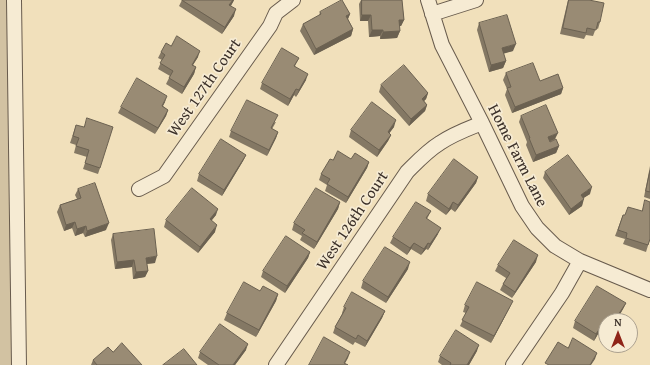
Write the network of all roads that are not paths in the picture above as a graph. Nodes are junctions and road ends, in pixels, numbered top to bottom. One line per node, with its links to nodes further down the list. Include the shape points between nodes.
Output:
1 (14, 0): 10 (street)
2 (293, 0): 7 (street, West 127th Court, via 276,13 270,26 164,176)
3 (428, 0): 5 (street, Home Farm Lane)
4 (476, 0): 5 (street)
5 (432, 14): 6 (street, Home Farm Lane, via 442,45)
6 (482, 123): 8 (street, Home Farm Lane, via 522,206 533,222 555,246); 11 (street, West 126th Court, via 440,143 407,172)
7 (140, 189)
8 (580, 261): 9 (street, Home Farm Lane); 12 (street)
9 (650, 290)
10 (19, 365)
11 (276, 365)
12 (513, 365)

